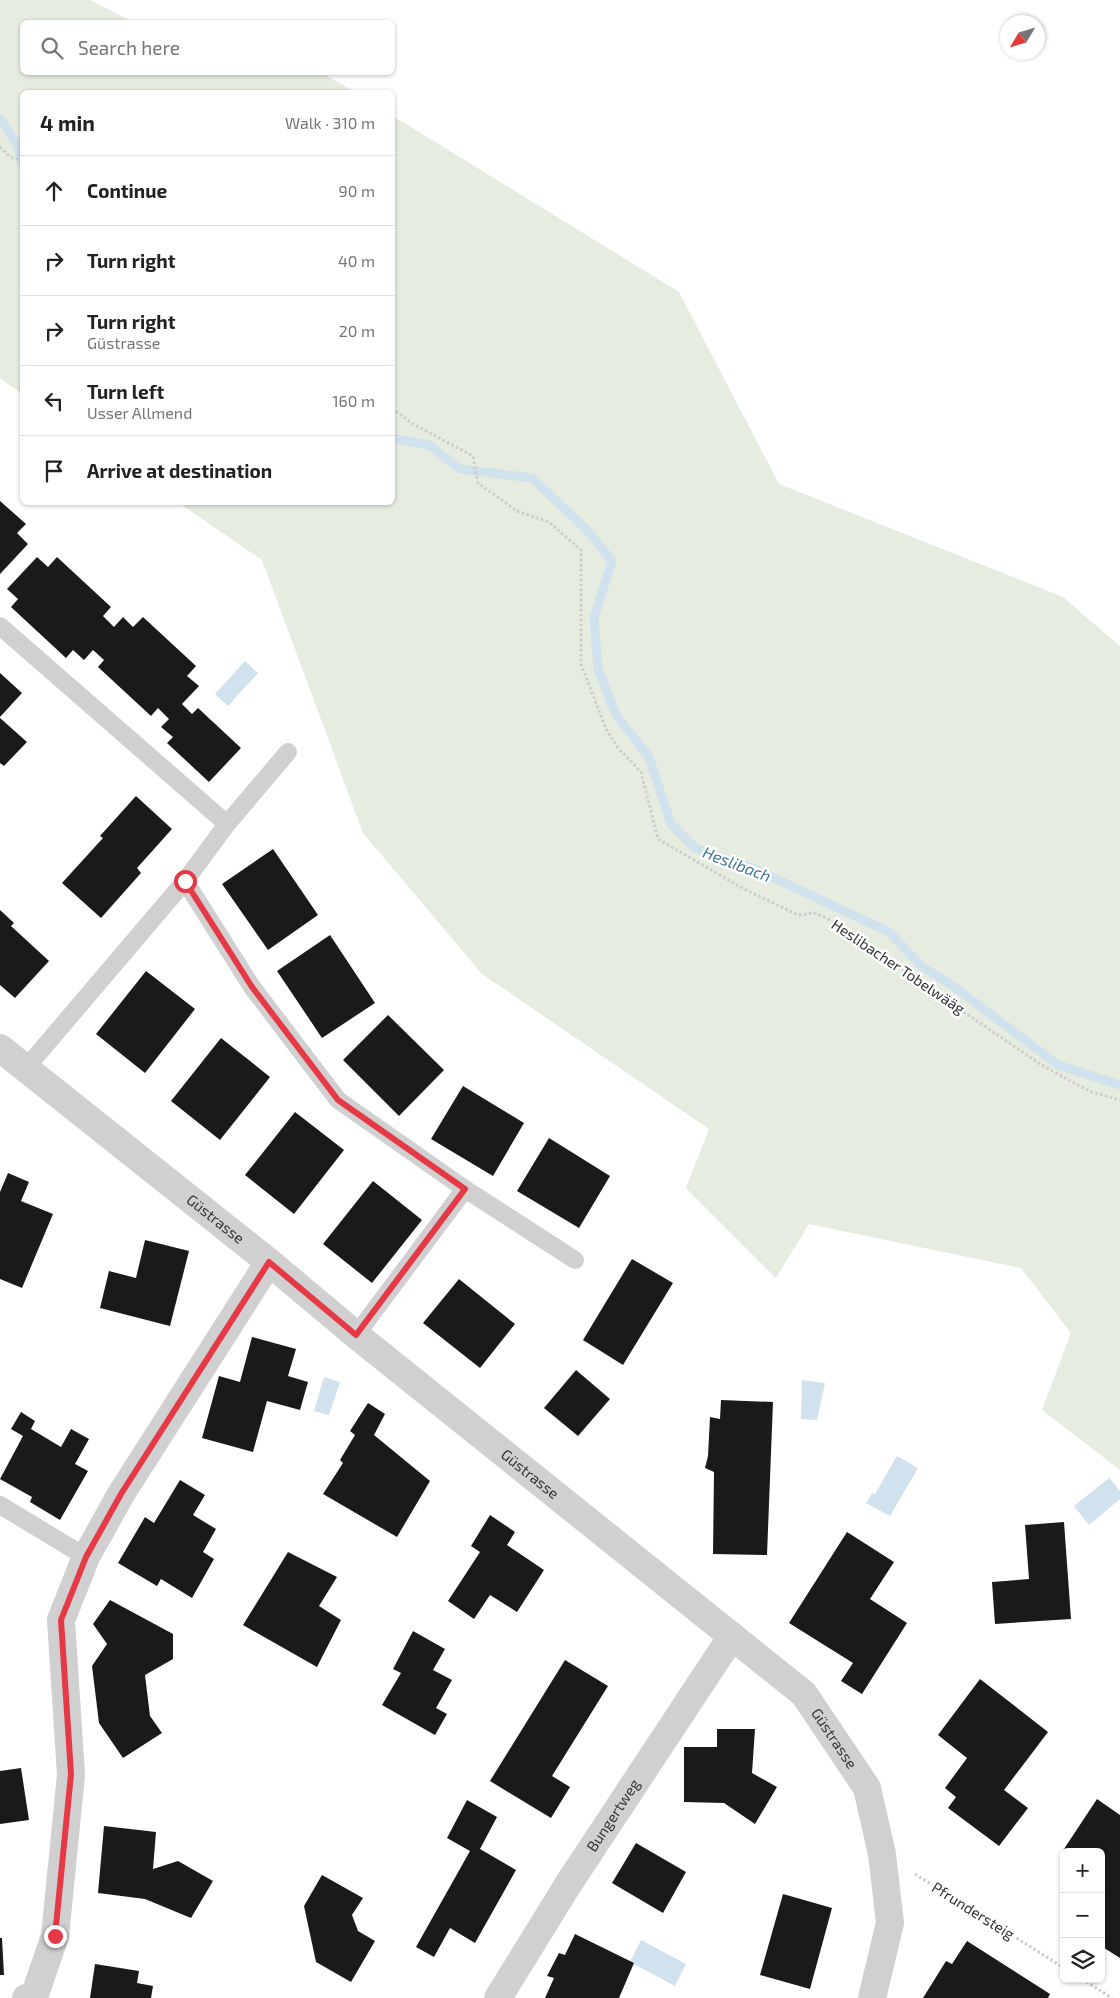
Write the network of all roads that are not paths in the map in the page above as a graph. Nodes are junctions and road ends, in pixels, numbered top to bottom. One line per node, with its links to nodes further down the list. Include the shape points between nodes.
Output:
1 (0, 626): 3 (lane)
2 (288, 752): 3 (lane)
3 (227, 824): 4 (lane)
4 (185, 881): 6 (lane); 7 (lane, via 252,987 338,1100)
5 (0, 1048): 6 (street, Güstrasse)
6 (26, 1068): 9 (street, Güstrasse)
7 (465, 1189): 8 (lane); 10 (lane)
8 (575, 1260)
9 (269, 1262): 10 (street, Güstrasse); 12 (street, via 121,1494)
10 (356, 1335): 13 (street, Güstrasse)
11 (0, 1505): 12 (lane)
12 (86, 1557): 14 (street, via 61,1620 71,1774 55,1936 34,1997)
13 (732, 1636): 15 (street, Bungertweg, via 569,1883); 16 (street, Güstrasse, via 804,1694 868,1788 882,1854 890,1923)
14 (26, 1998)
15 (498, 1998)
16 (872, 1998)

